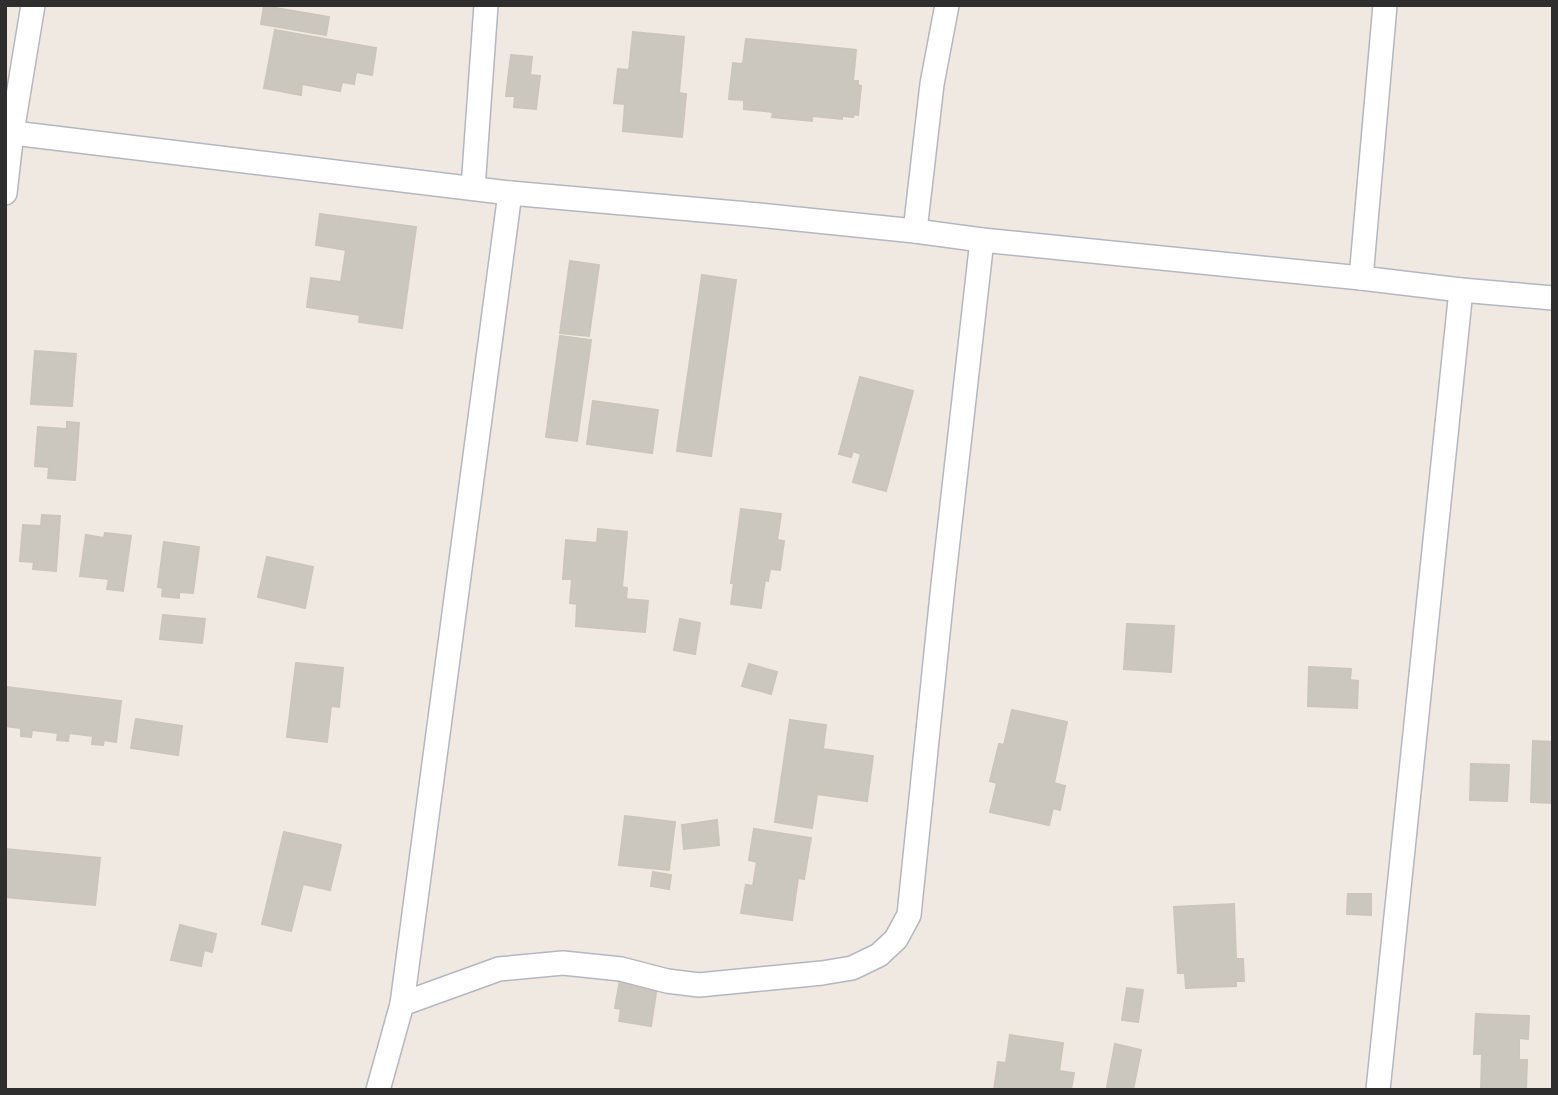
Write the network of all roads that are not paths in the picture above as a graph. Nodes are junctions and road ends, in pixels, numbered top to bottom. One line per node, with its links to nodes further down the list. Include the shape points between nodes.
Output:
1 (33, 5): 5 (street)
2 (486, 5): 6 (street)
3 (947, 5): 9 (street, via 932,84)
4 (1385, 5): 11 (street)
5 (9, 132): 6 (street); 7 (street)
6 (473, 188): 8 (street)
7 (5, 193)
8 (510, 193): 9 (street); 14 (street)
9 (915, 231): 10 (street)
10 (982, 240): 11 (street); 14 (street, via 909,915 896,939 852,968 822,973 699,985 564,963 499,969)
11 (1361, 278): 12 (street)
12 (1461, 290): 13 (street); 16 (street)
13 (1553, 298)
14 (402, 1004): 15 (street)
15 (378, 1090)
16 (1378, 1090)

